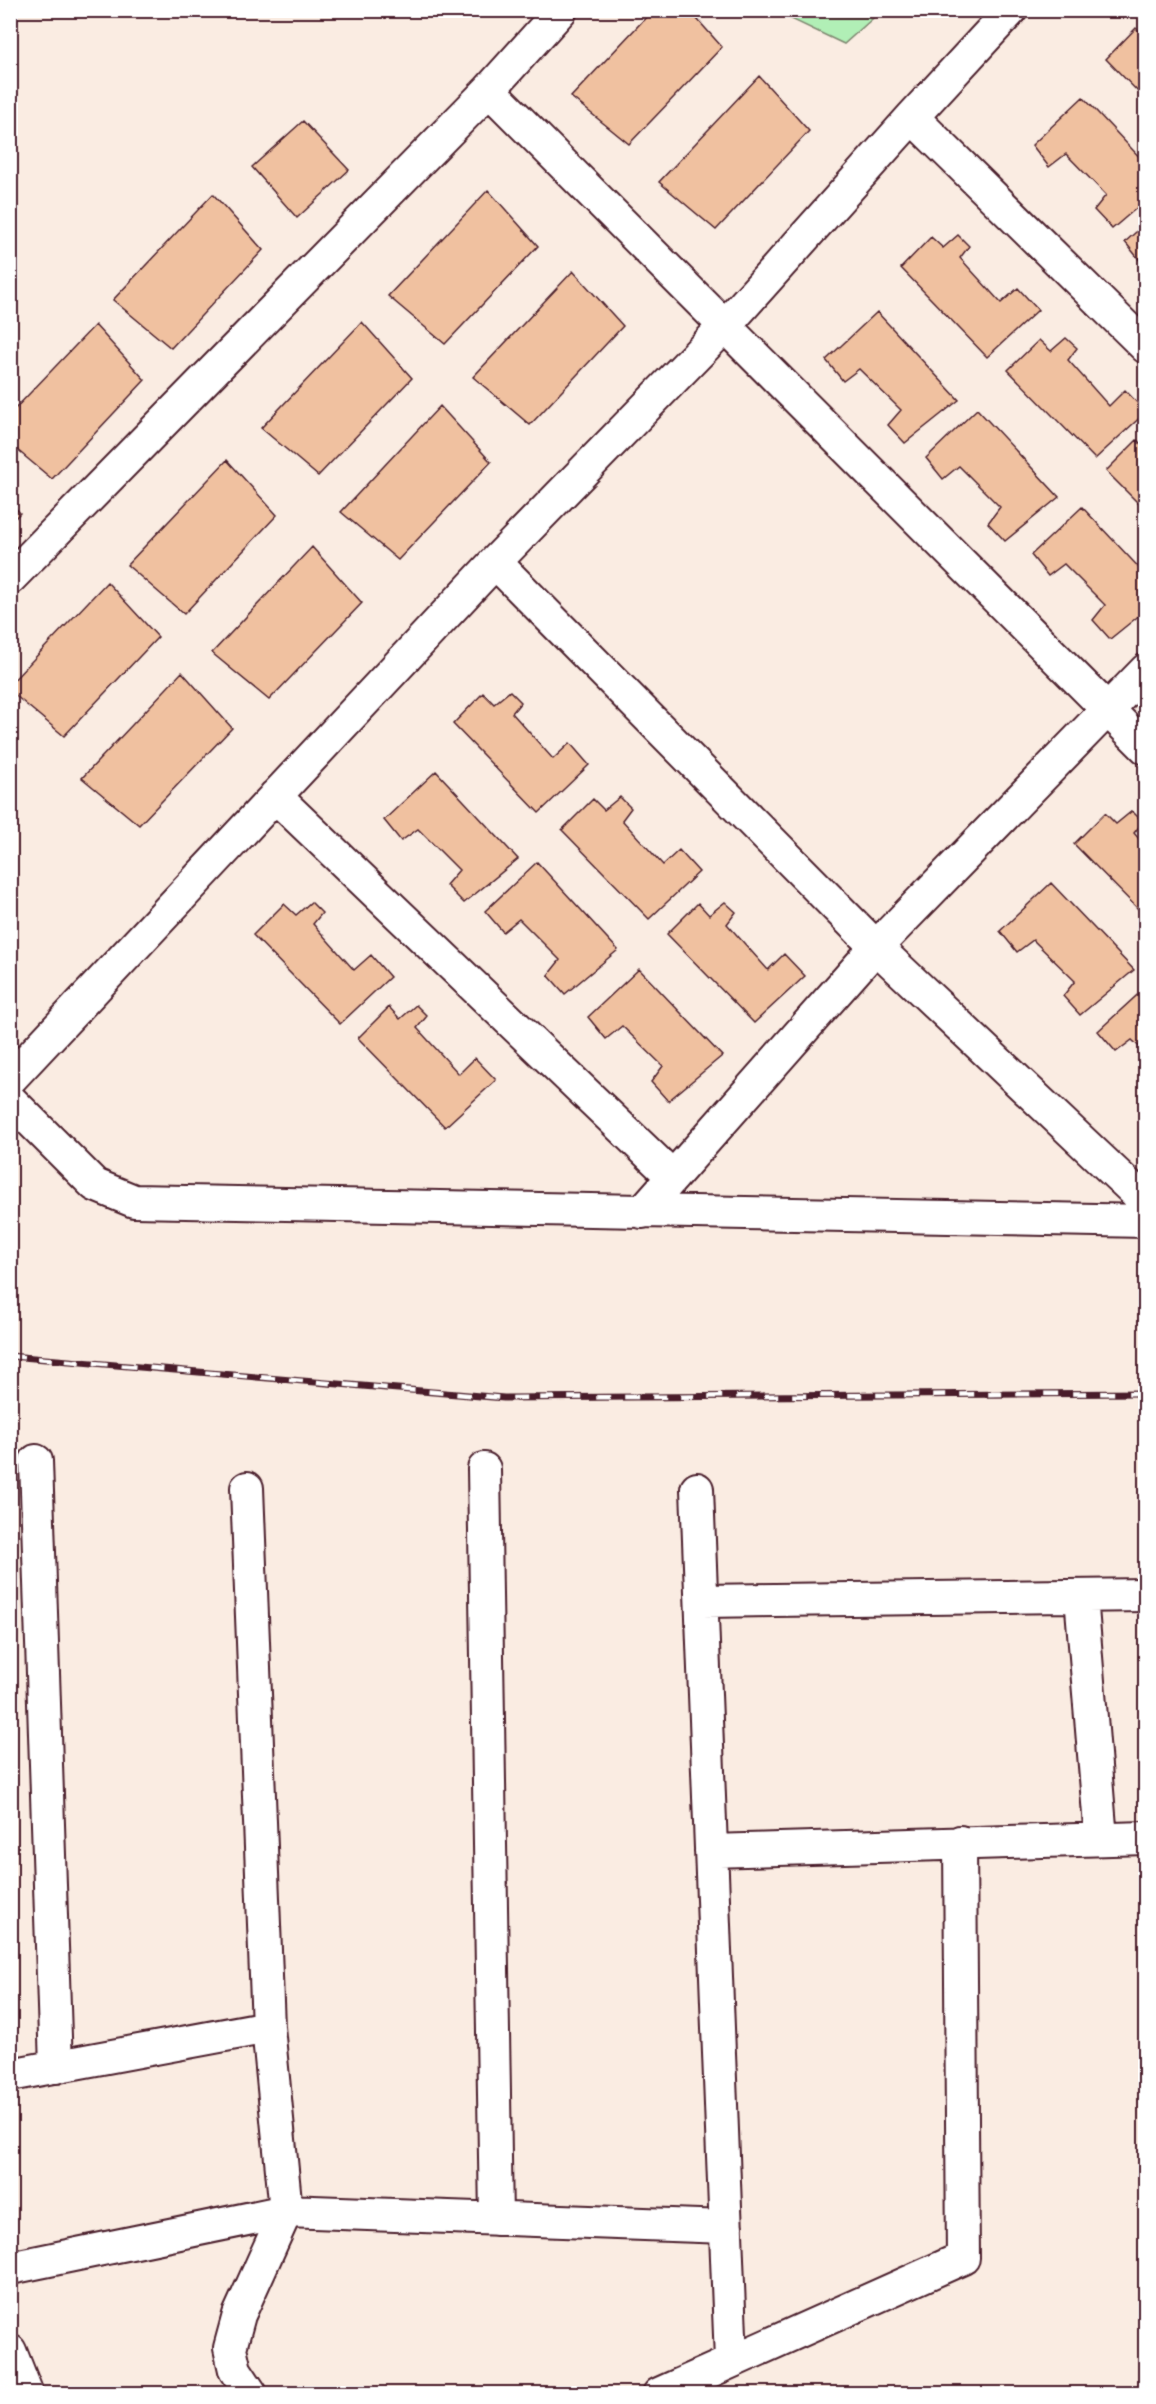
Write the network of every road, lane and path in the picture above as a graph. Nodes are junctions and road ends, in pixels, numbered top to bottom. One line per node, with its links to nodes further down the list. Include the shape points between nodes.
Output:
1 (561, 10): 3 (street)
2 (1011, 10): 4 (street)
3 (489, 90): 5 (street); 8 (street)
4 (912, 117): 5 (street); 6 (street)
5 (724, 327): 7 (street); 10 (street)
6 (1146, 346)
7 (495, 562): 12 (street); 13 (street)
8 (10, 578)
9 (1146, 670): 10 (street)
10 (1106, 711): 11 (street); 13 (street)
11 (1146, 748)
12 (275, 796): 14 (street); 16 (street)
13 (876, 947): 16 (street); 17 (street)
14 (10, 1078)
15 (10, 1100): 18 (street, via 95,1185 134,1202)
16 (673, 1177): 18 (street)
17 (1146, 1202)
18 (642, 1212): 19 (street)
19 (1146, 1221)
20 (36, 1461): 32 (street)
21 (484, 1469): 35 (street)
22 (247, 1488): 31 (street)
23 (697, 1490): 26 (street)
24 (1081, 1596): 25 (street); 26 (street); 28 (street)
25 (1146, 1596)
26 (702, 1601): 30 (street)
27 (1146, 1838): 28 (street)
28 (1101, 1839): 29 (street)
29 (960, 1842): 30 (street); 39 (street, via 963,2258)
30 (711, 1851): 36 (street)
31 (268, 2027): 32 (street); 34 (street)
32 (56, 2067): 33 (street)
33 (10, 2075)
34 (286, 2211): 35 (street); 37 (street); 41 (street, via 239,2314 230,2348 235,2370)
35 (496, 2219): 36 (street)
36 (726, 2227): 39 (street)
37 (10, 2268)
38 (10, 2351): 40 (street)
39 (731, 2361): 42 (street)
40 (27, 2394)
41 (251, 2394)
42 (659, 2394)

